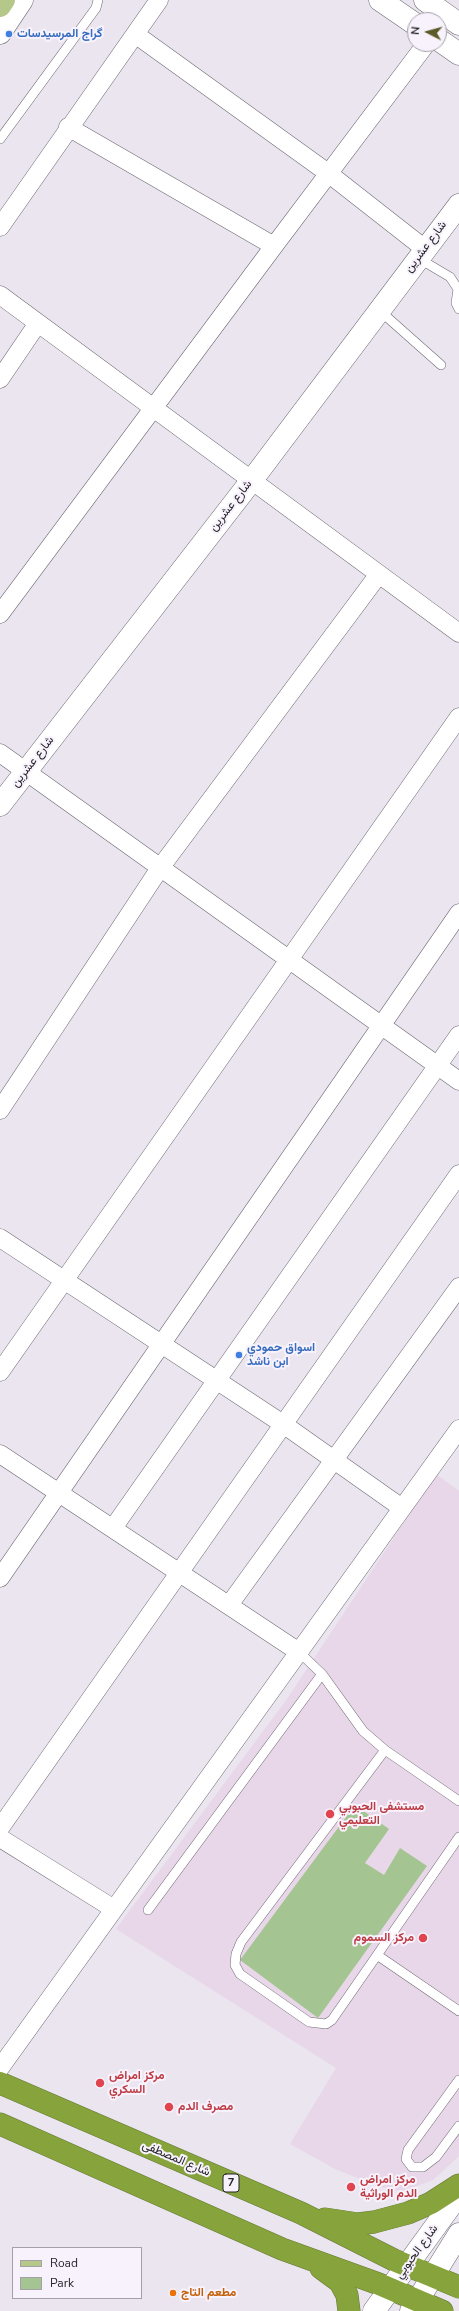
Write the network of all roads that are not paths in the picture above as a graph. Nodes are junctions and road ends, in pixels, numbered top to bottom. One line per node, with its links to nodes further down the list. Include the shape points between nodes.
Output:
1 (4, 0): 7 (main road)
2 (22, 0): 10 (street)
3 (98, 0): 16 (lane, via 96,8)
4 (159, 0): 11 (street)
5 (380, 0): 8 (street)
6 (425, 0): 9 (street)
7 (0, 6)
8 (407, 19)
9 (459, 24)
10 (0, 32)
11 (135, 34): 15 (street); 17 (street)
12 (447, 46): 14 (street)
13 (420, 52): 17 (street)
14 (459, 54)
15 (68, 127): 19 (street); 20 (street)
16 (0, 138)
17 (328, 173): 20 (street); 21 (street)
18 (459, 205): 21 (street, شارع عشرين)
19 (0, 227)
20 (274, 246): 28 (street)
21 (421, 254): 23 (lane, via 450,277 458,289 456,303); 24 (street, شارع عشرين)
22 (0, 295): 25 (street)
23 (459, 309)
24 (380, 310): 26 (lane); 29 (street, شارع عشرين)
25 (38, 323): 27 (street); 28 (street)
26 (441, 365)
27 (0, 378)
28 (154, 408): 29 (street); 31 (street)
29 (252, 480): 30 (street); 35 (street, شارع عشرين)
30 (379, 574): 32 (street); 37 (street)
31 (0, 614)
32 (459, 633)
33 (459, 717): 39 (street)
34 (0, 753): 35 (street)
35 (26, 771): 36 (street, شارع عشرين); 37 (street)
36 (0, 805)
37 (160, 868): 39 (street); 44 (street)
38 (459, 913): 40 (street)
39 (289, 960): 40 (street); 47 (street)
40 (381, 1026): 42 (street); 49 (street)
41 (459, 1035): 42 (street)
42 (438, 1065): 43 (street); 51 (street)
43 (459, 1081)
44 (0, 1110)
45 (459, 1174): 52 (street)
46 (0, 1238): 47 (street)
47 (64, 1281): 49 (street); 50 (street)
48 (459, 1287): 55 (street)
49 (162, 1344): 51 (street); 56 (street)
50 (0, 1372)
51 (217, 1380): 52 (street); 58 (street)
52 (284, 1424): 55 (street); 59 (street)
53 (459, 1429): 57 (street)
54 (0, 1454): 56 (street)
55 (334, 1460): 57 (street); 61 (street)
56 (59, 1493): 58 (street); 60 (street)
57 (402, 1508): 62 (street)
58 (113, 1528): 59 (street)
59 (179, 1572): 61 (street); 66 (street)
60 (0, 1578)
61 (229, 1605): 62 (street)
62 (299, 1652): 63 (lane); 69 (street)
63 (322, 1674): 64 (lane, via 362,1731); 70 (lane)
64 (386, 1750): 65 (lane); 71 (lane, via 241,1942 235,1965 240,1974 309,2022 326,2024 332,2020)
65 (459, 1801)
66 (0, 1828)
67 (459, 1837): 71 (lane)
68 (0, 1838): 69 (street)
69 (114, 1909): 73 (street)
70 (148, 1910)
71 (377, 1955): 72 (lane)
72 (459, 2011)
73 (0, 2068)
74 (459, 2080): 77 (lane, via 408,2150 406,2159 412,2167 423,2167 436,2157)
75 (0, 2084): 80 (highway, شارع المصطفى / 7)
76 (0, 2124): 82 (highway)
77 (459, 2126)
78 (459, 2185): 80 (highway, via 431,2203 408,2213 374,2222 358,2224)
79 (459, 2194): 83 (street, شارع الحبوبي)
80 (301, 2213): 83 (highway, شارع المصطفى / 7)
81 (459, 2234): 84 (street)
82 (282, 2249): 86 (highway); 88 (highway, via 314,2264 340,2282 347,2295)
83 (407, 2266): 84 (highway, شارع المصطفى / 7); 86 (street, شارع الحبوبي)
84 (433, 2277): 85 (highway, شارع المصطفى / 7); 87 (street)
85 (459, 2287)
86 (390, 2289): 87 (highway); 89 (street, شارع الحبوبي)
87 (415, 2306): 90 (highway)
88 (350, 2311)
89 (374, 2311)
90 (442, 2311)

